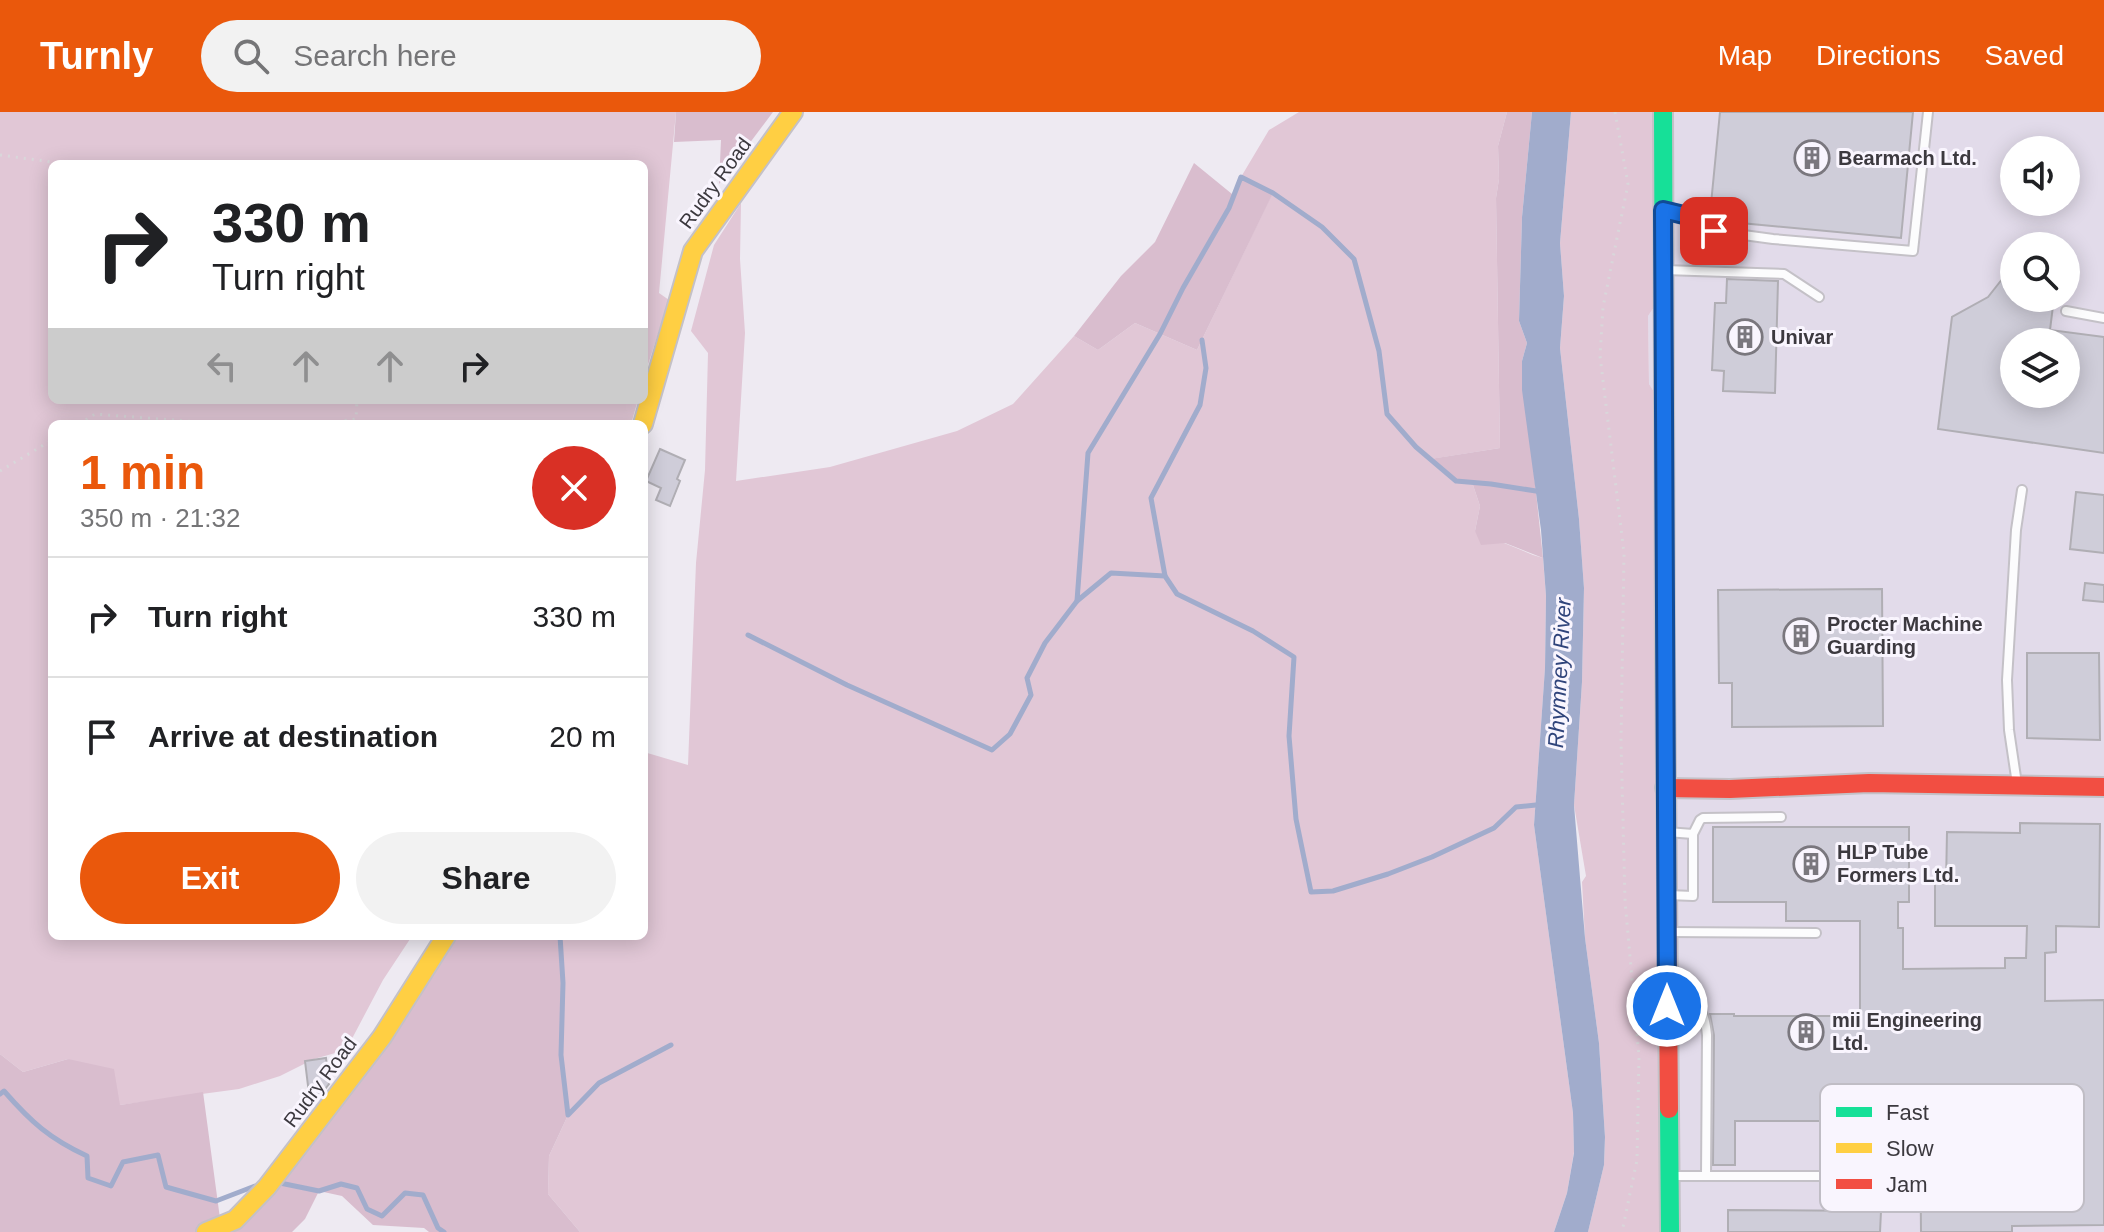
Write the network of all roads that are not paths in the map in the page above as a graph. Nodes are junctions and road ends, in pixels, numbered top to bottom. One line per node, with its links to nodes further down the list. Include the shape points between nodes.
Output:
1 (793, 112): 9 (street, Rudry Road, via 693,251)
2 (1663, 112): 4 (street)
3 (1928, 112): 4 (lane, via 1913,251 1714,231 1692,217)
4 (1663, 210): 5 (street)
5 (1664, 270): 6 (lane, via 1784,274); 13 (street)
6 (1819, 297)
7 (2071, 312): 8 (lane)
8 (2104, 318)
9 (644, 420)
10 (2022, 490): 11 (lane, via 2007,680)
11 (2017, 785): 12 (street); 13 (street)
12 (2104, 787)
13 (1665, 788): 15 (street)
14 (1781, 817): 16 (lane, via 1703,818)
15 (1666, 832): 16 (lane); 17 (street)
16 (1693, 834): 17 (lane, via 1693,896)
17 (1667, 895): 18 (street)
18 (1667, 932): 19 (lane); 21 (street)
19 (1816, 933)
20 (443, 940): 25 (street, Rudry Road, via 382,1037 267,1187 235,1220)
21 (1667, 1006): 22 (street); 23 (lane, via 1690,1007 1705,1015)
22 (1670, 1176): 23 (lane); 26 (street)
23 (1706, 1176): 24 (lane)
24 (1820, 1176)
25 (206, 1232)
26 (1670, 1232)

